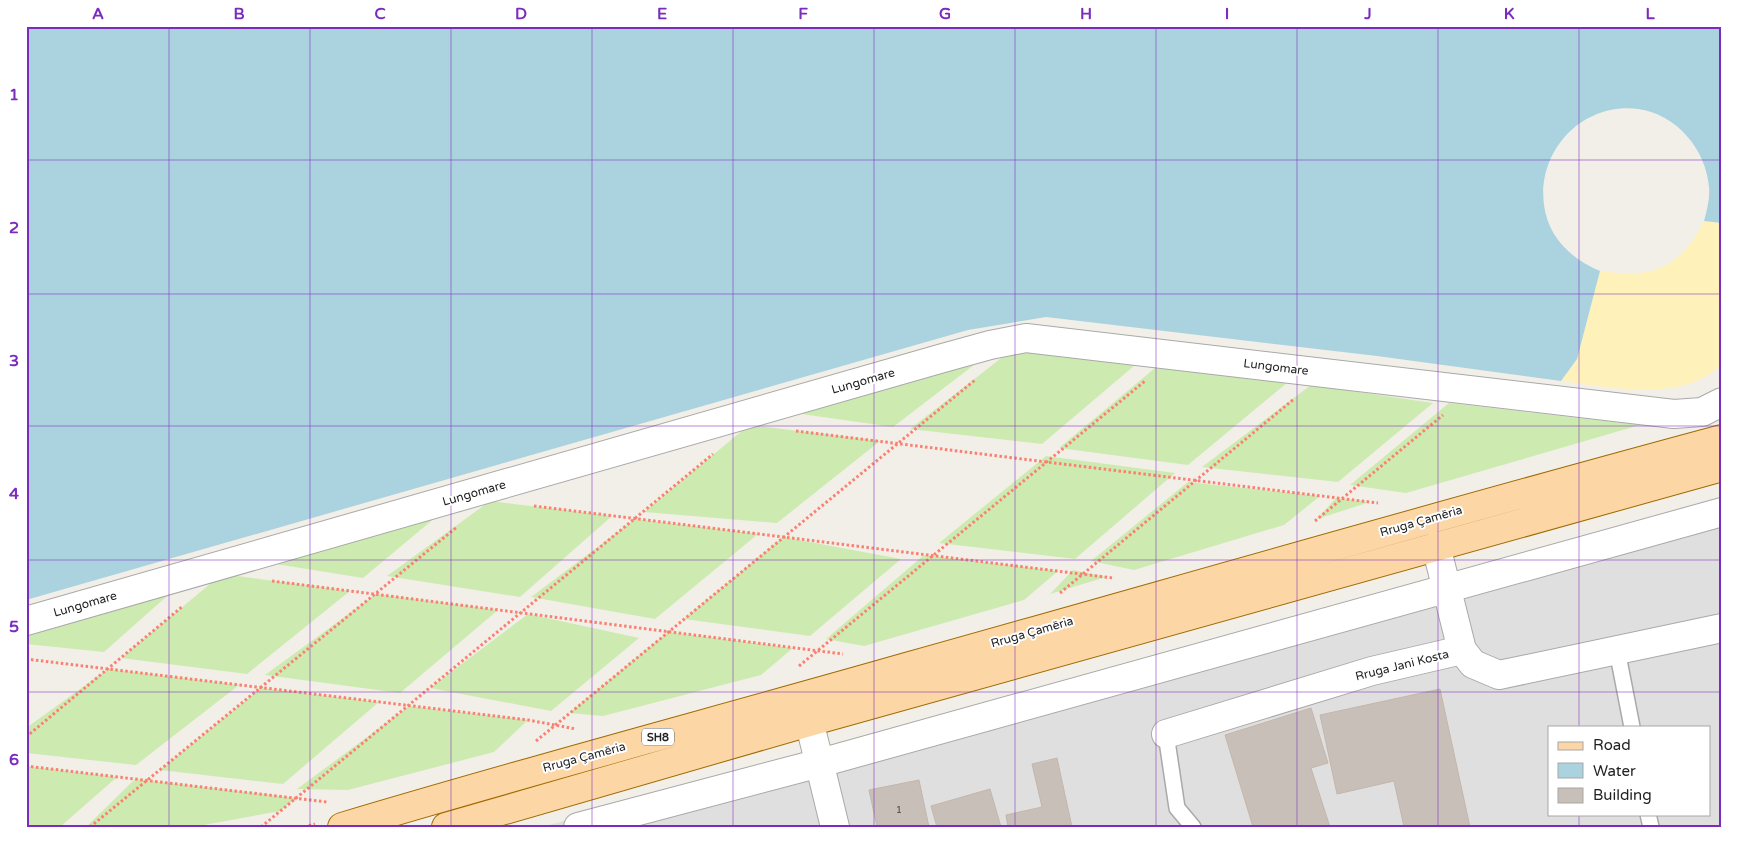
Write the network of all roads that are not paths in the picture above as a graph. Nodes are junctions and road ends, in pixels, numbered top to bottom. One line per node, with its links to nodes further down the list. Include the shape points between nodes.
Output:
1 (1722, 402): 7 (street, Lungomare, via 1702,412 1674,414 1026,338 990,345)
2 (1722, 439): 12 (main road, Rruga Çamëria, via 1428,518)
3 (1722, 467): 5 (main road, Rruga Çamëria)
4 (1722, 512): 6 (street)
5 (1436, 546): 6 (street); 12 (main road, Rruga Çamëria)
6 (1446, 590): 9 (street); 12 (street)
7 (26, 621)
8 (1722, 628): 10 (street, Rruga Jani Kosta)
9 (1462, 650): 10 (street, Rruga Jani Kosta, via 1473,664 1499,675); 13 (street, Rruga Jani Kosta, via 1372,671)
10 (1618, 650): 11 (lane)
11 (1632, 726)
12 (812, 731): 14 (main road, Rruga Çamëria / SH8, via 512,776 426,802); 15 (main road, Rruga Çamëria); 16 (street); 17 (street)
13 (1166, 734): 18 (lane, via 1178,808)
14 (338, 815)
15 (446, 827)
16 (578, 827)
17 (835, 827)
18 (1193, 827)

